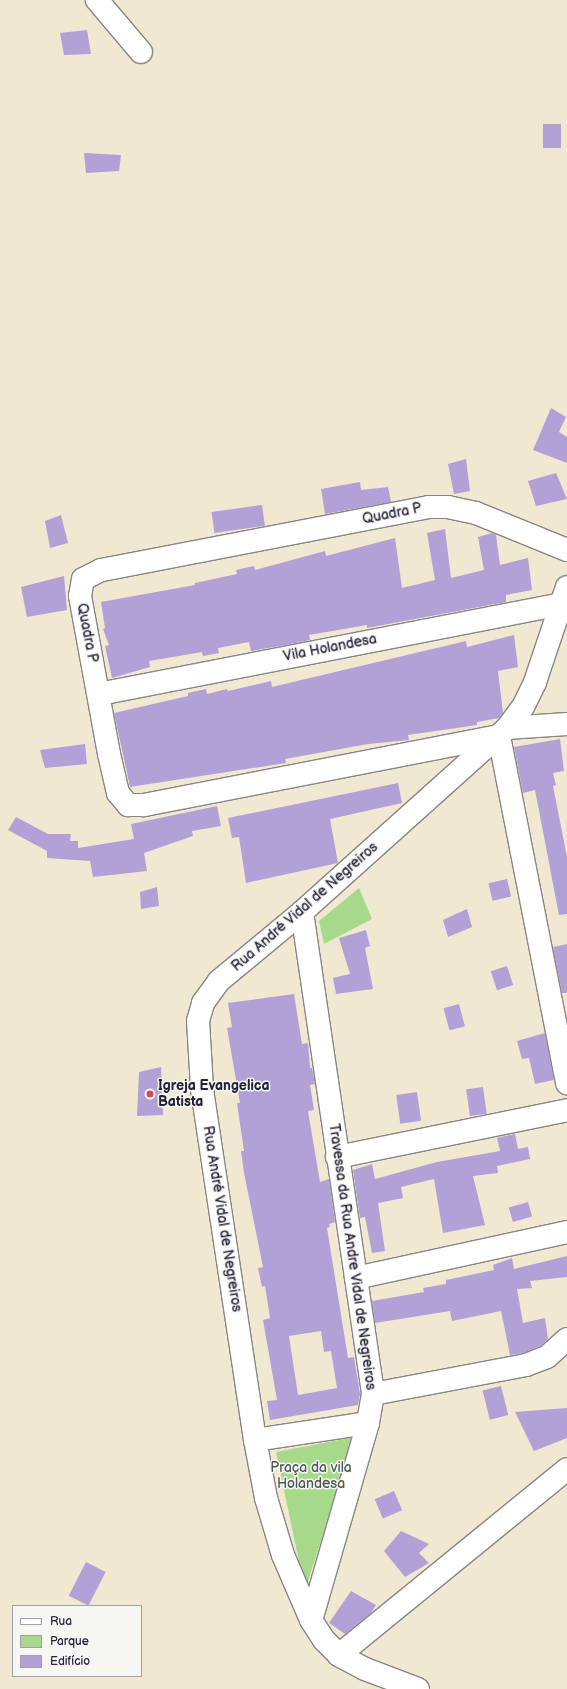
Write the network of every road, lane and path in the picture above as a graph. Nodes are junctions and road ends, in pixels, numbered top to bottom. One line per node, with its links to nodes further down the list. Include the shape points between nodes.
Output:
1 (97, 0): 2 (street)
2 (141, 52)
3 (567, 550): 5 (street, Quadra P, via 476,513 448,507 429,507 101,570 83,579 80,596)
4 (564, 595): 5 (street, Vila Holandesa); 7 (street, Rua André Vidal de Negreiros, via 535,682 523,707)
5 (99, 694): 7 (street, Quadra P, via 118,794 128,805 135,806)
6 (567, 724): 7 (street, Quadra P)
7 (503, 732): 8 (street, Rua André Vidal de Negreiros); 9 (street)
8 (302, 912): 12 (street, Travessa da Rua Andre Vidal de Negreiros); 18 (street, Rua André Vidal de Negreiros, via 219,981 203,1003 198,1021 202,1088)
9 (559, 991): 10 (street)
10 (567, 1083)
11 (567, 1110): 12 (street)
12 (337, 1157): 14 (street, Travessa da Rua Andre Vidal de Negreiros)
13 (567, 1232): 14 (street)
14 (356, 1278): 16 (street, Travessa da Rua Andre Vidal de Negreiros)
15 (567, 1339): 16 (street, via 547,1357 526,1365)
16 (373, 1394): 17 (street, Travessa da Rua Andre Vidal de Negreiros)
17 (368, 1423): 18 (street); 20 (street, Travessa da Rua Andre Vidal de Negreiros)
18 (255, 1440): 20 (street, Rua André Vidal de Negreiros, via 266,1498 281,1548 292,1580)
19 (567, 1469): 21 (street)
20 (311, 1620): 21 (street, Rua André Vidal de Negreiros)
21 (338, 1655): 22 (street, Rua André Vidal de Negreiros)
22 (418, 1689)

